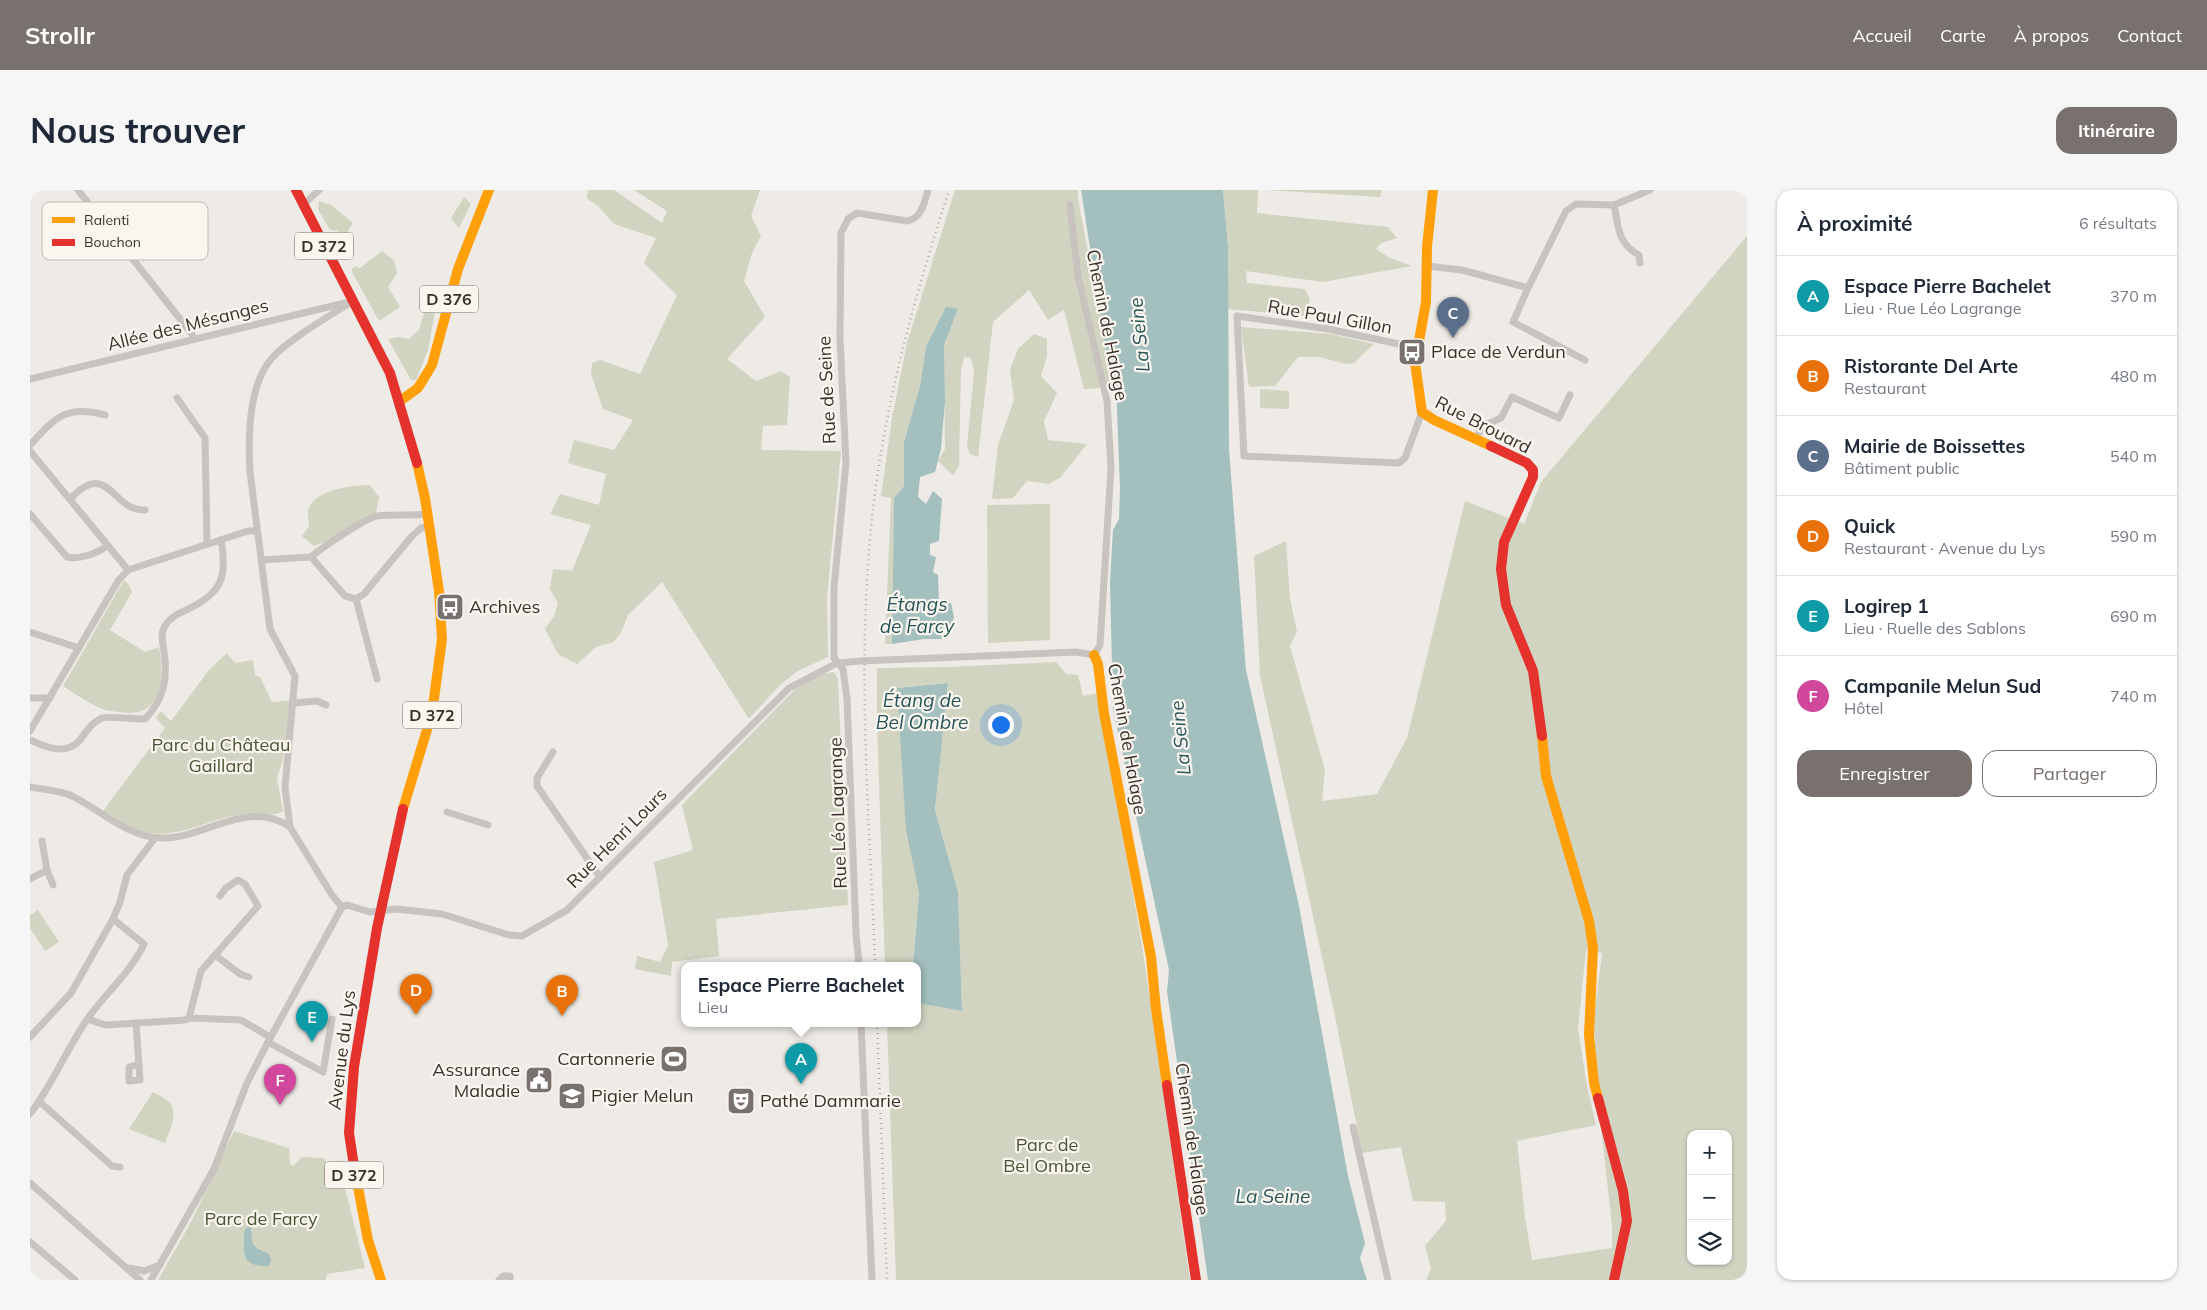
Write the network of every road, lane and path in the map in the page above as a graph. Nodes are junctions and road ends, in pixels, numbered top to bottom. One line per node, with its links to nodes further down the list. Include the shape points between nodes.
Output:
1 (78, 190): 8 (street)
2 (296, 190): 9 (street, D 372)
3 (318, 190): 9 (street)
4 (489, 190): 23 (street, D 376, via 458,269 432,366 418,388)
5 (928, 190): 45 (street, Rue de Seine, via 921,211 912,220 857,213 848,219 841,234 840,338 846,463 834,588 834,658)
6 (1433, 190): 14 (street)
7 (1650, 190): 11 (street)
8 (88, 202)
9 (303, 205): 16 (street, D 372)
10 (1070, 205): 44 (street, Chemin de Halage, via 1078,276 1107,401 1110,459 1100,645)
11 (1614, 205): 13 (street, via 1623,243 1638,255); 15 (street, via 1576,204 1566,211)
12 (133, 260): 17 (street)
13 (1640, 263)
14 (1427, 266): 15 (street, via 1462,270); 18 (street, via 1424,325)
15 (1528, 288): 19 (street, via 1512,322)
16 (353, 301): 17 (street, Allée des Mésanges); 23 (street, D 372, via 390,373); 34 (street, via 283,348 271,359 260,377 253,406 249,452)
17 (194, 339): 20 (street, Allée des Mésanges)
18 (1418, 348): 24 (street, Rue Brouard, via 1415,374); 24 (street, Rue Paul Gillon, via 1328,329 1237,316 1244,456 1399,463 1405,458)
19 (1585, 360)
20 (30, 379)
21 (1570, 395): 26 (street, via 1559,418 1512,397 1501,418 1483,426)
22 (176, 398): 36 (street, via 205,438)
23 (400, 401): 32 (street, D 372)
24 (1422, 412): 26 (street, Rue Brouard)
25 (105, 415): 27 (street, via 86,410 60,416)
26 (1475, 439): 98 (street, Rue Brouard, via 1527,463 1533,470 1533,477 1504,542 1502,568 1506,605 1533,671 1546,776 1589,921 1593,948 1590,1035 1593,1075 1623,1191 1627,1221)
27 (30, 445)
28 (30, 450): 29 (street)
29 (70, 499): 30 (street, via 93,483 102,484 127,505); 37 (street)
30 (145, 510)
31 (30, 514): 37 (street, via 67,556 72,558)
32 (428, 514): 33 (street, D 372); 38 (street, via 367,518)
33 (430, 526): 41 (street, via 421,528 412,536 364,594); 68 (street, D 372, via 442,629 437,688 395,839)
34 (257, 531): 35 (street); 39 (street)
35 (221, 540): 36 (street); 52 (street, via 224,565 216,590 206,600 177,614 162,633 166,678 155,708 144,719 103,718 90,727 78,742 64,749)
36 (207, 544): 40 (street)
37 (108, 546): 40 (street)
38 (311, 557): 39 (street); 41 (street, via 345,596)
39 (262, 560): 49 (street, via 270,628 295,676)
40 (128, 570): 43 (street, via 118,581)
41 (356, 599): 46 (street)
42 (30, 632): 43 (street)
43 (79, 648): 48 (street)
44 (1094, 655): 45 (street, via 1076,652); 96 (street, Chemin de Halage, via 1150,948)
45 (837, 663): 63 (street, Rue Henri Lours, via 789,688); 71 (street, Rue Léo Lagrange, via 845,677 850,730)
46 (377, 679)
47 (30, 698): 48 (street)
48 (50, 698): 51 (street)
49 (293, 703): 50 (street, via 317,701); 56 (street, via 285,787)
50 (326, 705)
51 (30, 731)
52 (30, 740)
53 (553, 752): 63 (street, via 537,778 537,786)
54 (30, 787): 60 (street, via 73,796 134,832)
55 (447, 812): 58 (street)
56 (288, 814): 57 (street); 59 (street)
57 (280, 820): 59 (street); 60 (street, via 263,816 238,818 172,838)
58 (488, 826)
59 (290, 827): 67 (street)
60 (155, 838): 69 (street, via 127,875)
61 (42, 841): 62 (street)
62 (48, 870): 64 (street); 65 (street)
63 (600, 877): 68 (street, Rue Henri Lours, via 567,910 522,936 442,914 397,909)
64 (30, 879)
65 (53, 885)
66 (220, 896): 70 (street, via 238,880 245,884 258,906)
67 (342, 907): 68 (street, Rue Henri Lours, via 347,905 366,912); 79 (street)
68 (381, 911): 92 (street, Avenue du Lys / D 372, via 354,1066 349,1117 358,1200)
69 (113, 919): 74 (street, via 144,944 137,958); 78 (street, via 71,993)
70 (215, 955): 72 (street); 73 (street, via 201,972)
71 (859, 962)
72 (249, 977)
73 (188, 1018): 76 (street); 79 (street, via 241,1020)
74 (88, 1019): 76 (street, via 105,1025); 81 (street)
75 (332, 1019): 79 (street, via 323,1072)
76 (136, 1023): 80 (street)
77 (862, 1027): 95 (street)
78 (30, 1037)
79 (269, 1040): 87 (street, via 247,1083 214,1169)
80 (139, 1064)
81 (40, 1102): 82 (street); 84 (street, via 112,1166)
82 (30, 1114)
83 (1353, 1127): 97 (street)
84 (120, 1168)
85 (30, 1183): 88 (street)
86 (30, 1242): 89 (street)
87 (162, 1263): 88 (street, via 144,1272); 91 (street)
88 (123, 1265): 90 (street)
89 (75, 1280)
90 (140, 1280)
91 (151, 1280)
92 (382, 1280)
93 (499, 1280): 94 (street, via 510,1276)
94 (510, 1280)
95 (872, 1280)
96 (1196, 1280)
97 (1388, 1280)
98 (1614, 1280)

